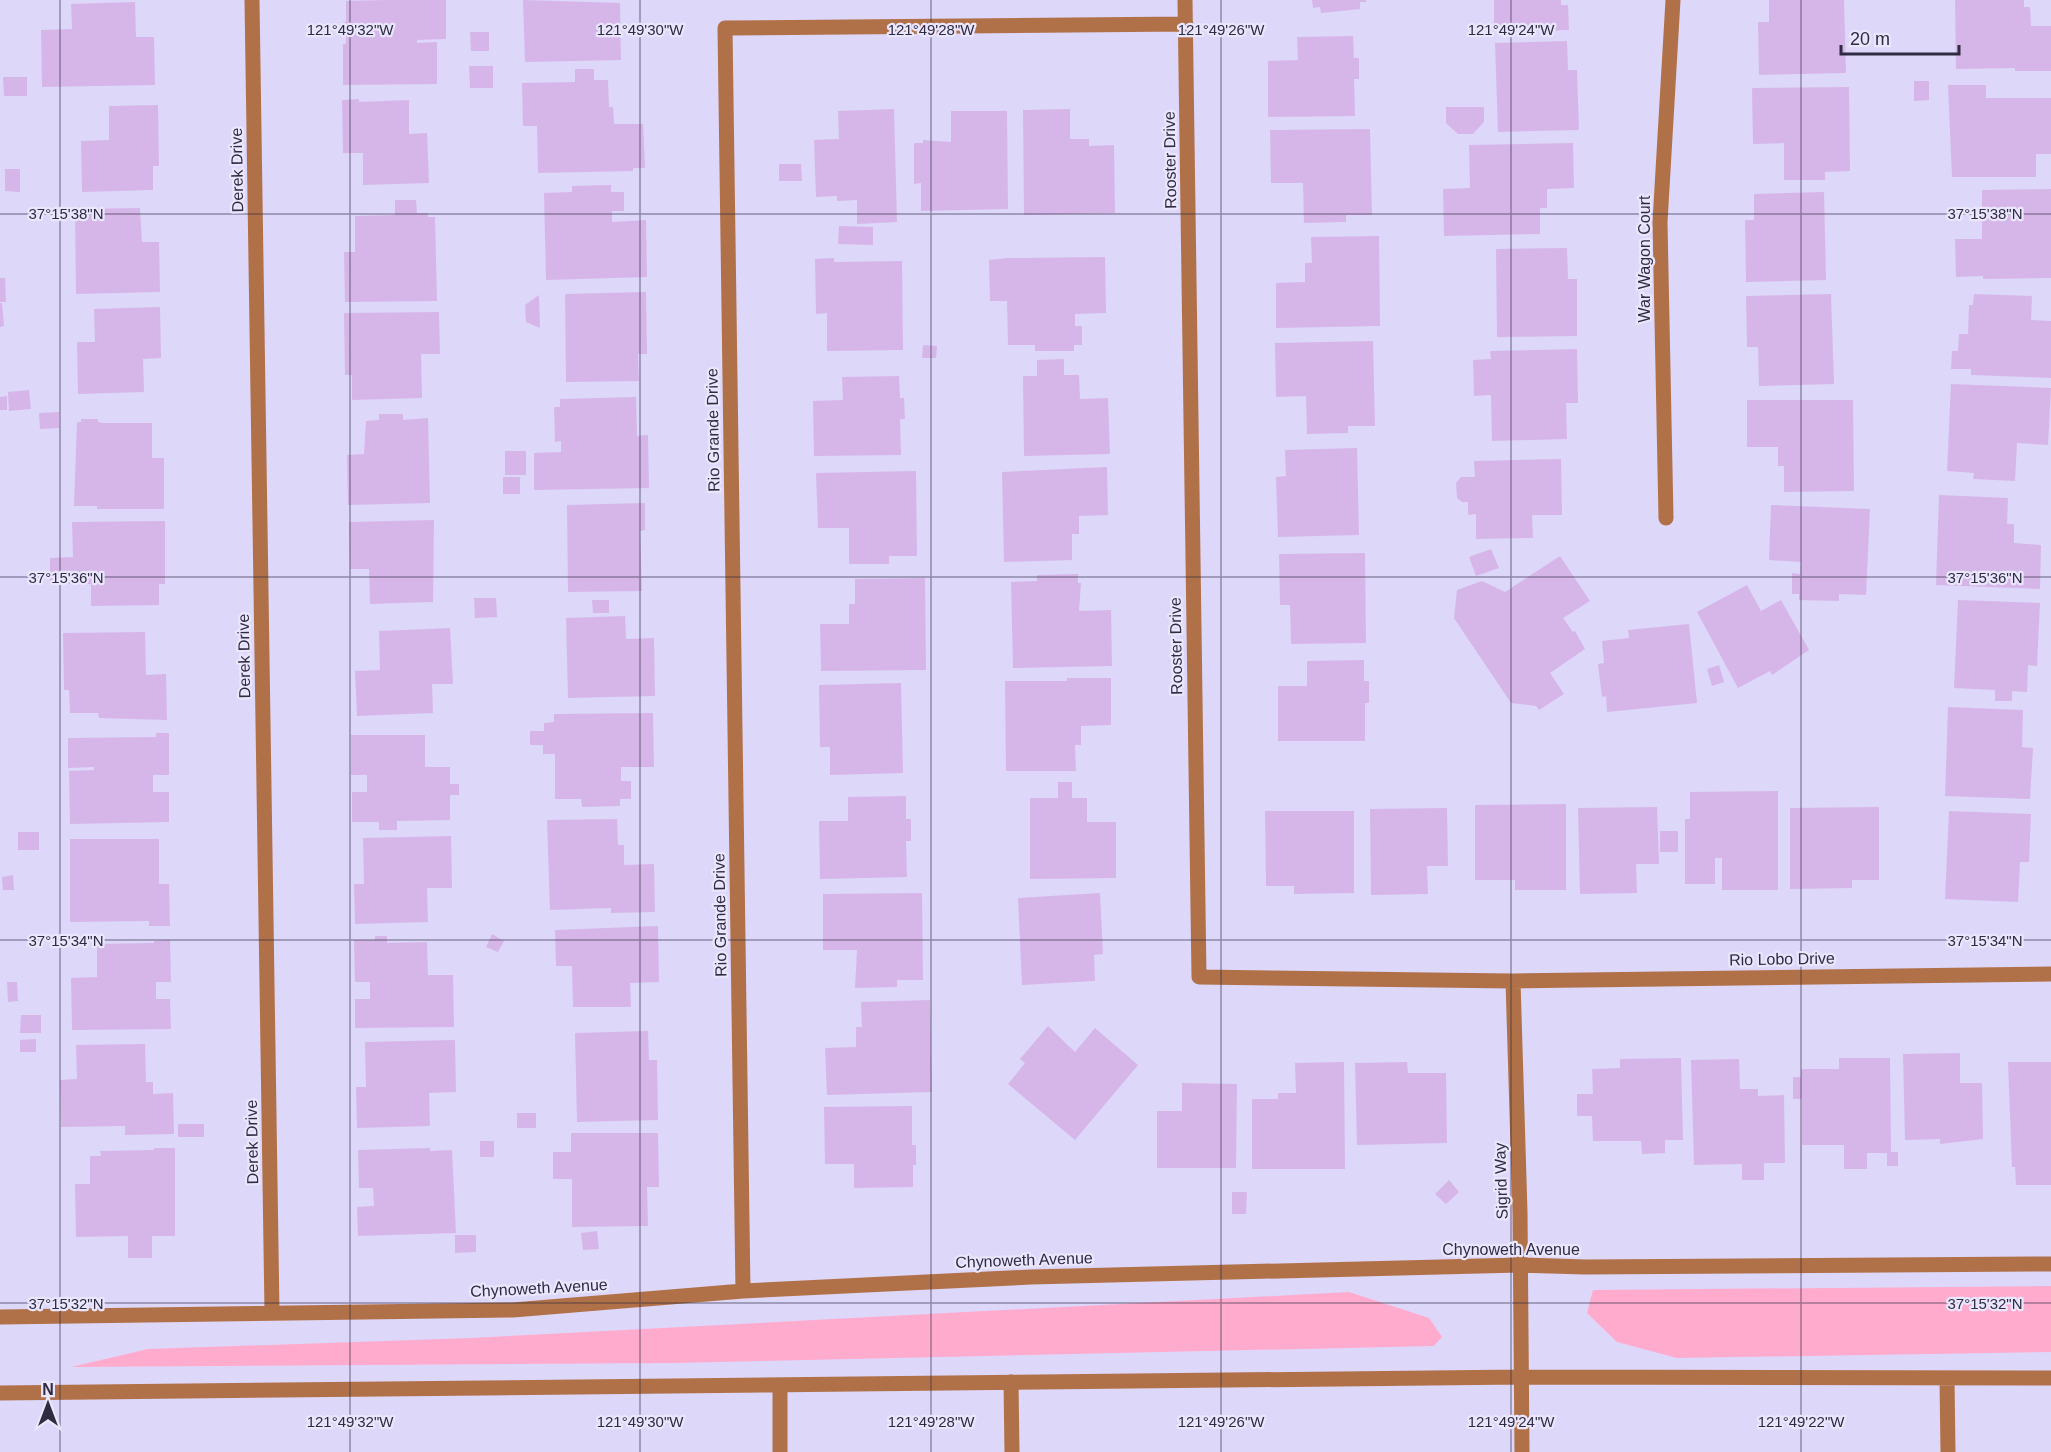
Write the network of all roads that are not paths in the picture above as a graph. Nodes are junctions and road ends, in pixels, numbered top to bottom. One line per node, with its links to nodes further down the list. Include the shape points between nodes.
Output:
1 (252, 0): 11 (street, Derek Drive)
2 (1185, 0): 4 (street, Rooster Drive)
3 (1673, 0): 5 (street, War Wagon Court, via 1660,222)
4 (1186, 24): 7 (street, Rooster Drive, via 1199,977); 10 (street, Rio Grande Drive, via 725,28)
5 (1666, 518)
6 (2051, 974): 7 (street, Rio Lobo Drive)
7 (1513, 981): 9 (street, Sigrid Way)
8 (2051, 1264): 9 (street, Chynoweth Avenue)
9 (1520, 1265): 10 (street, Chynoweth Avenue, via 1031,1276); 13 (street, Sigrid Way)
10 (743, 1291): 11 (street, Chynoweth Avenue, via 513,1310)
11 (272, 1312): 12 (street, Chynoweth Avenue)
12 (0, 1317)
13 (1521, 1377): 15 (street); 16 (street); 21 (street, Sigrid Way)
14 (2051, 1378): 15 (street)
15 (1947, 1379): 22 (street)
16 (1011, 1382): 17 (street); 20 (street)
17 (780, 1385): 18 (street); 19 (street)
18 (0, 1394)
19 (780, 1452)
20 (1012, 1452)
21 (1522, 1452)
22 (1948, 1452)

